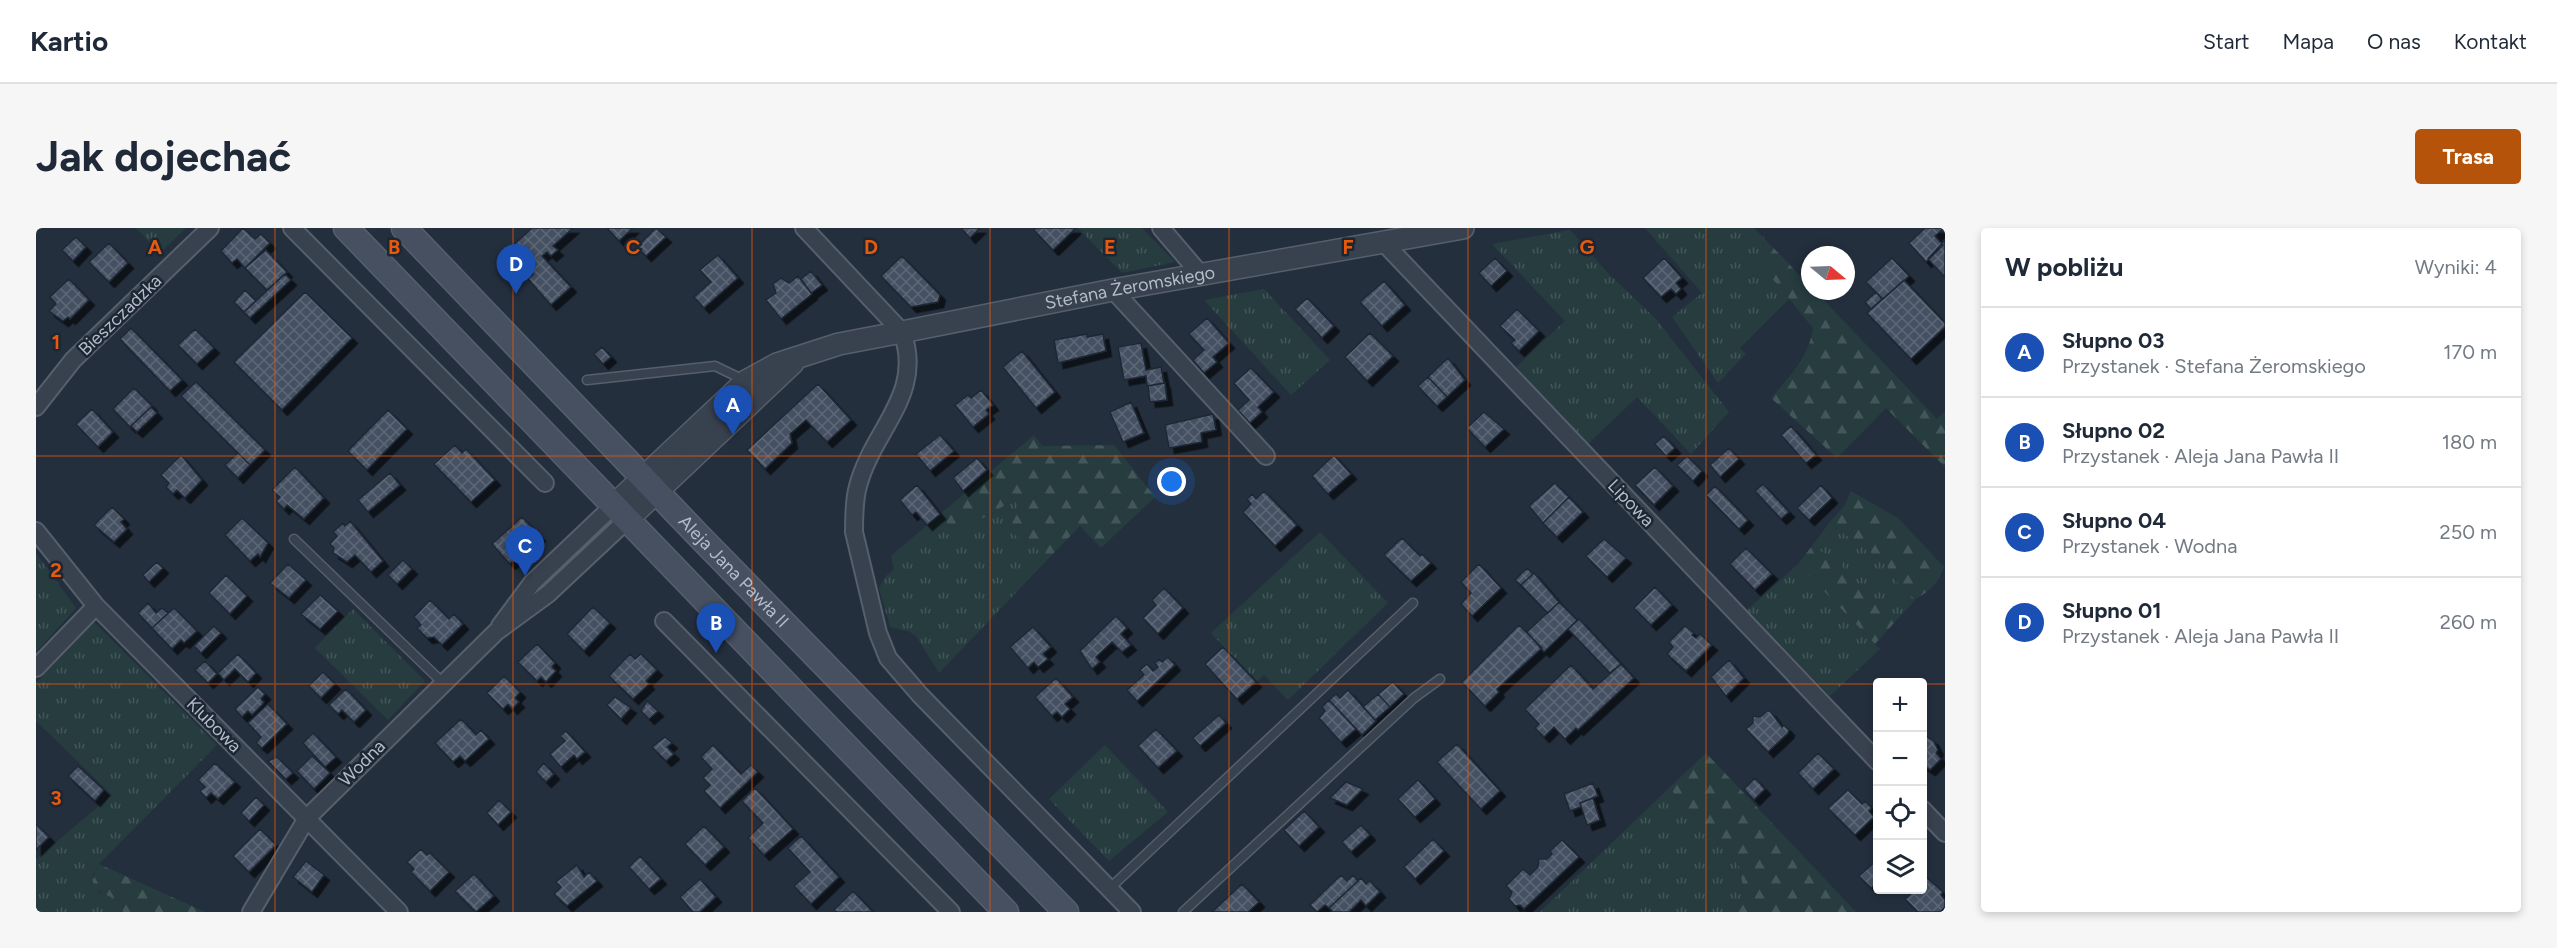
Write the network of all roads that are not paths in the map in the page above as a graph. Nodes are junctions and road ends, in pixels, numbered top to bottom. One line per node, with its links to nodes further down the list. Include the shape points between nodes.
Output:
1 (210, 228): 15 (street, Bieszczadzka, via 73,360)
2 (292, 228): 17 (street)
3 (346, 228): 19 (main road)
4 (404, 228): 18 (main road, Aleja Jana Pawła II)
5 (804, 228): 11 (street)
6 (1161, 228): 9 (street)
7 (1463, 228): 8 (street, Stefana Żeromskiego)
8 (1385, 244): 9 (street, Stefana Żeromskiego); 28 (street, Lipowa)
9 (1202, 276): 10 (street, Stefana Żeromskiego)
10 (1113, 290): 11 (street, Stefana Żeromskiego); 16 (street)
11 (902, 332): 12 (street, Stefana Żeromskiego, via 839,344); 32 (street, via 909,351 907,379 863,471 854,519 878,633 888,658 920,695)
12 (798, 358): 14 (street, Stefana Żeromskiego); 18 (street, Stefana Żeromskiego)
13 (587, 380): 14 (lane, via 715,366)
14 (746, 381): 18 (street, Stefana Żeromskiego)
15 (36, 407)
16 (1266, 456)
17 (544, 483)
18 (650, 484): 19 (street); 37 (main road, Aleja Jana Pawła II)
19 (621, 512): 27 (street, Wodna, via 532,583 496,632); 36 (main road)
20 (36, 531): 23 (street, Klubowa)
21 (294, 539): 27 (lane)
22 (1413, 603): 32 (lane)
23 (96, 606): 25 (street); 30 (street, Klubowa)
24 (664, 621): 35 (street)
25 (36, 669)
26 (1440, 679): 39 (lane, via 1414,698)
27 (443, 683): 30 (street, Wodna)
28 (1873, 757)
29 (1927, 813): 31 (street)
30 (307, 818): 33 (street, Wodna); 34 (street, Klubowa)
31 (1945, 833)
32 (1109, 889): 38 (street)
33 (250, 912)
34 (399, 912)
35 (951, 912)
36 (1006, 912)
37 (1065, 912)
38 (1132, 912)
39 (1183, 912)

